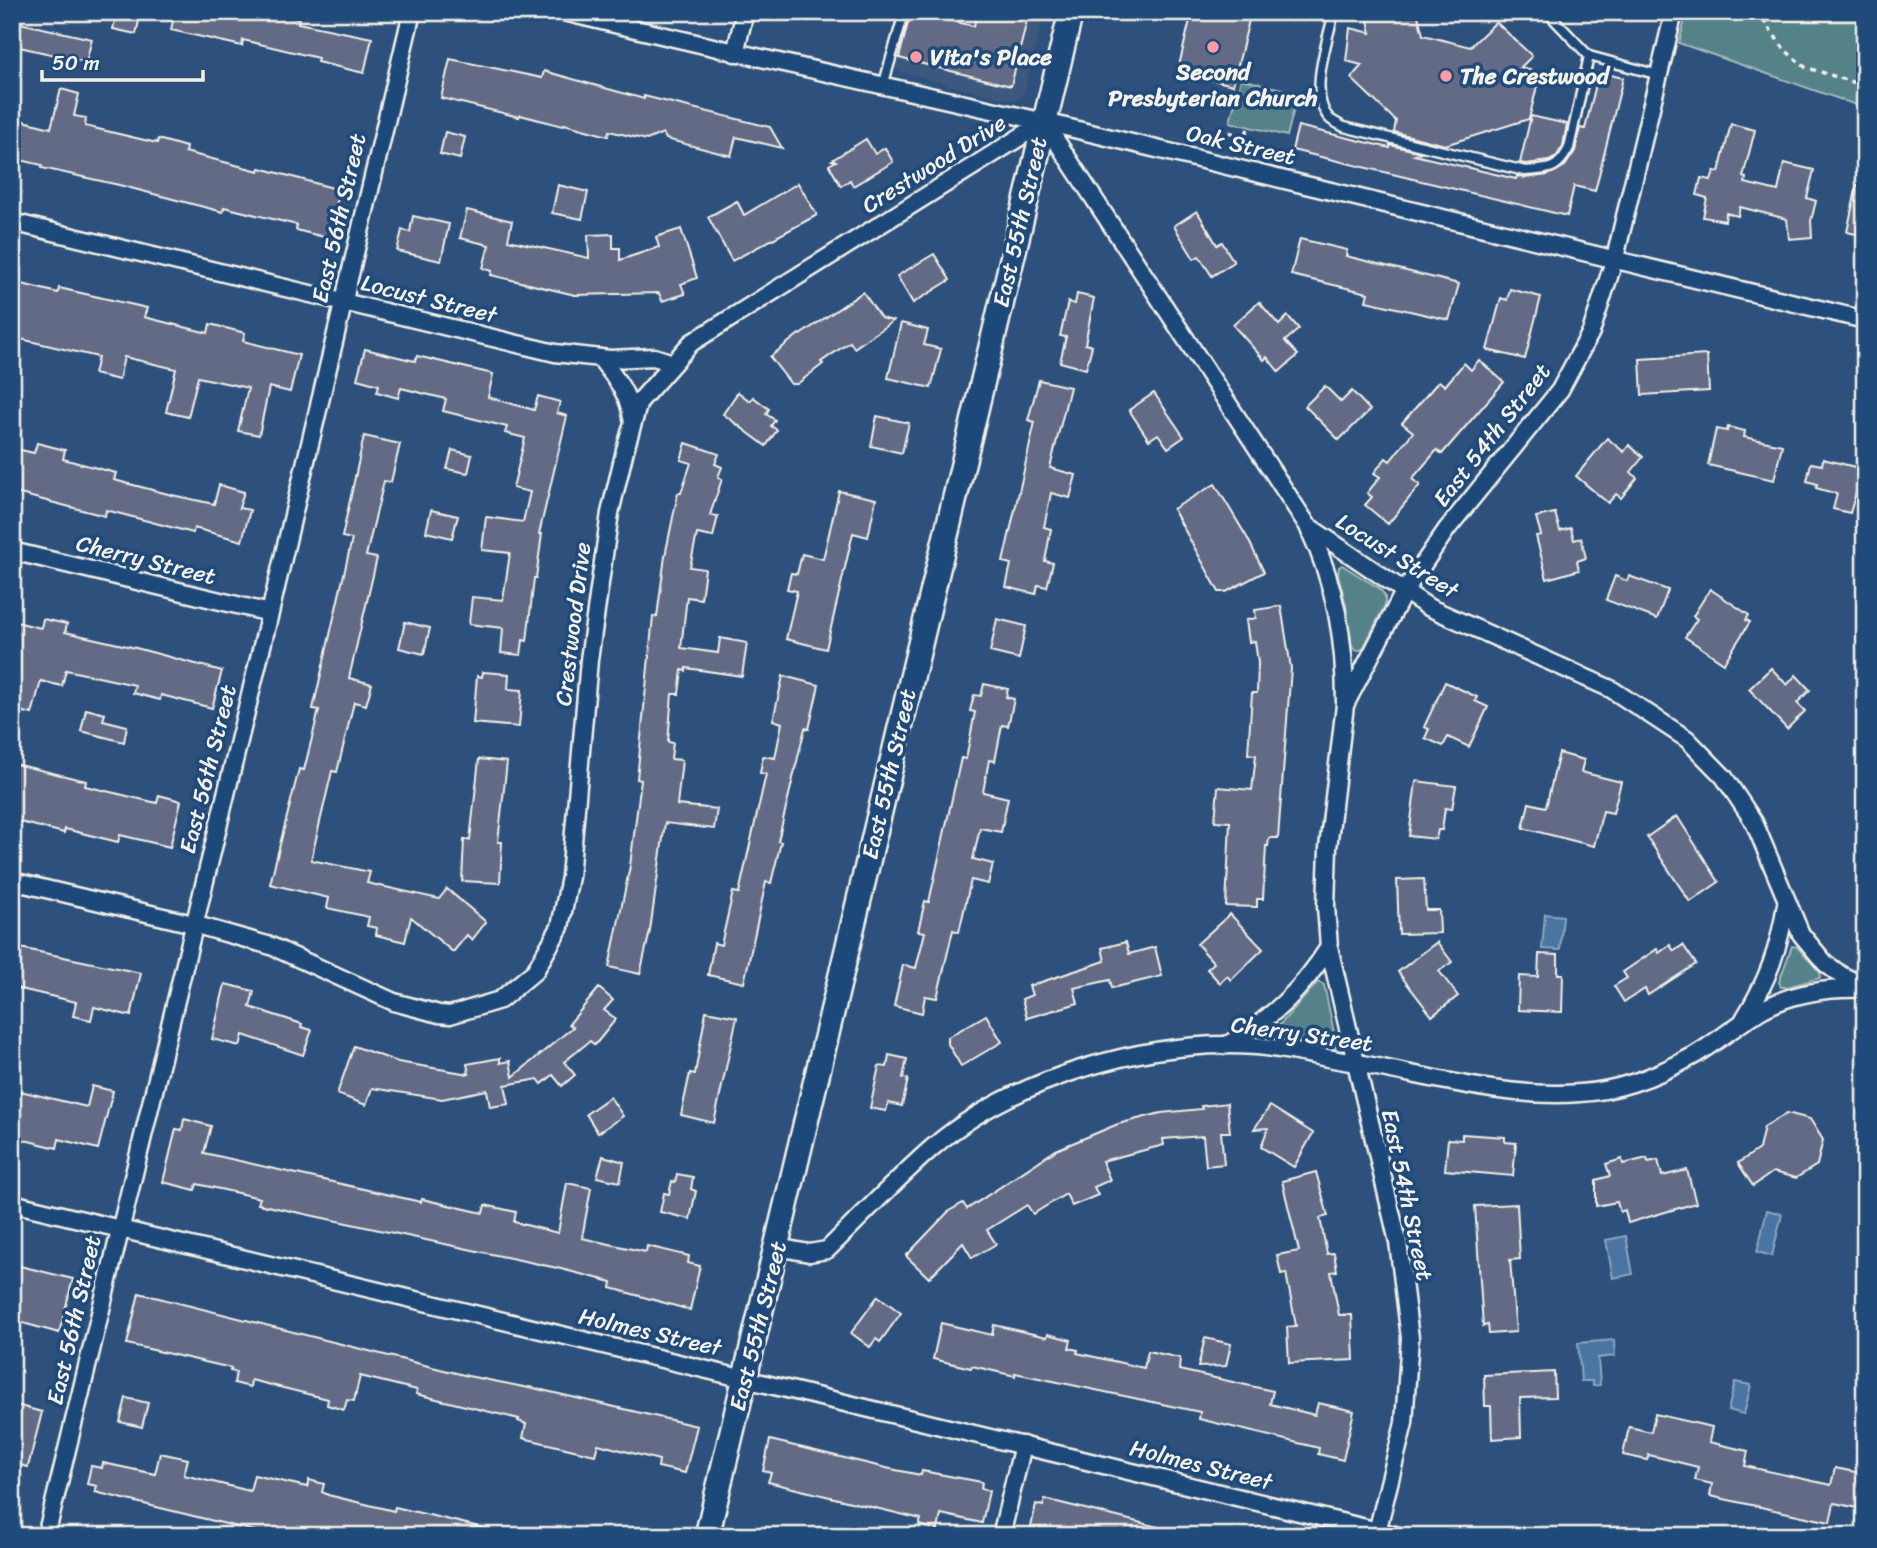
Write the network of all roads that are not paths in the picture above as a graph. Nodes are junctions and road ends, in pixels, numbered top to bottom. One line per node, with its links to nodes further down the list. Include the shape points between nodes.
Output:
1 (412, 12): 16 (street, East 56th Street)
2 (564, 12): 9 (street, Oak Street)
3 (745, 12): 9 (street)
4 (908, 12): 12 (lane)
5 (1071, 12): 13 (main road, East 55th Street)
6 (1334, 12): 10 (lane, via 1319,81 1320,103 1330,119 1344,127 1525,171 1551,169 1562,162)
7 (1546, 12): 10 (lane)
8 (1674, 12): 11 (street, East 54th Street)
9 (735, 53): 12 (street, Oak Street)
10 (1589, 56): 11 (lane)
11 (1659, 75): 15 (street, East 54th Street)
12 (883, 86): 13 (street, Oak Street)
13 (1044, 122): 15 (street, Oak Street); 19 (street, Crestwood Drive, via 691,343); 21 (street, Locust Street); 36 (main road, East 55th Street)
14 (12, 222): 16 (street, Locust Street)
15 (1615, 257): 17 (street, Oak Street); 23 (street, East 54th Street, via 1591,332 1560,390 1447,529)
16 (343, 302): 18 (street, Locust Street, via 555,353); 24 (street, East 56th Street)
17 (1865, 320)
18 (600, 358): 19 (street, Locust Street, via 654,357); 20 (street, via 625,392)
19 (673, 363): 20 (street, Crestwood Drive, via 639,402)
20 (632, 424): 28 (street, Crestwood Drive, via 611,513 589,660 570,877 560,927 535,971 500,1000 439,1014 394,1002 271,946)
21 (1308, 526): 23 (street, Locust Street); 25 (street, East 54th Street, via 1336,600)
22 (12, 551): 24 (street, Cherry Street)
23 (1405, 592): 25 (street, East 54th Street); 27 (street, Locust Street, via 1428,607 1611,689 1687,739 1724,777 1754,822)
24 (270, 613): 28 (street, East 56th Street)
25 (1345, 705): 29 (street, East 54th Street, via 1328,848)
26 (12, 881): 28 (street, Crestwood Drive)
27 (1786, 904): 30 (street, Locust Street, via 1814,952); 31 (street, Cherry Street, via 1772,967)
28 (193, 924): 35 (street, East 56th Street)
29 (1329, 947): 32 (street, via 1281,1008); 33 (street, East 54th Street)
30 (1865, 988): 31 (street, Cherry Street, via 1814,992 1764,1008)
31 (1741, 1024): 33 (street, Cherry Street, via 1661,1072 1618,1087 1581,1093 1516,1092)
32 (1227, 1045): 33 (street, Cherry Street); 36 (street, Cherry Street, via 1133,1054 1039,1083 988,1109 934,1146 827,1250 809,1253)
33 (1355, 1063): 39 (street, East 54th Street, via 1398,1242 1410,1338 1404,1423)
34 (12, 1203): 35 (street, Holmes Street)
35 (119, 1229): 37 (street, Holmes Street); 40 (street, East 56th Street)
36 (777, 1247): 37 (main road, East 55th Street)
37 (745, 1378): 38 (street, Holmes Street); 41 (main road, East 55th Street)
38 (1023, 1445): 39 (street, Holmes Street); 42 (street)
39 (1377, 1533): 43 (street, Holmes Street)
40 (46, 1536)
41 (707, 1536)
42 (1001, 1536)
43 (1399, 1536)

